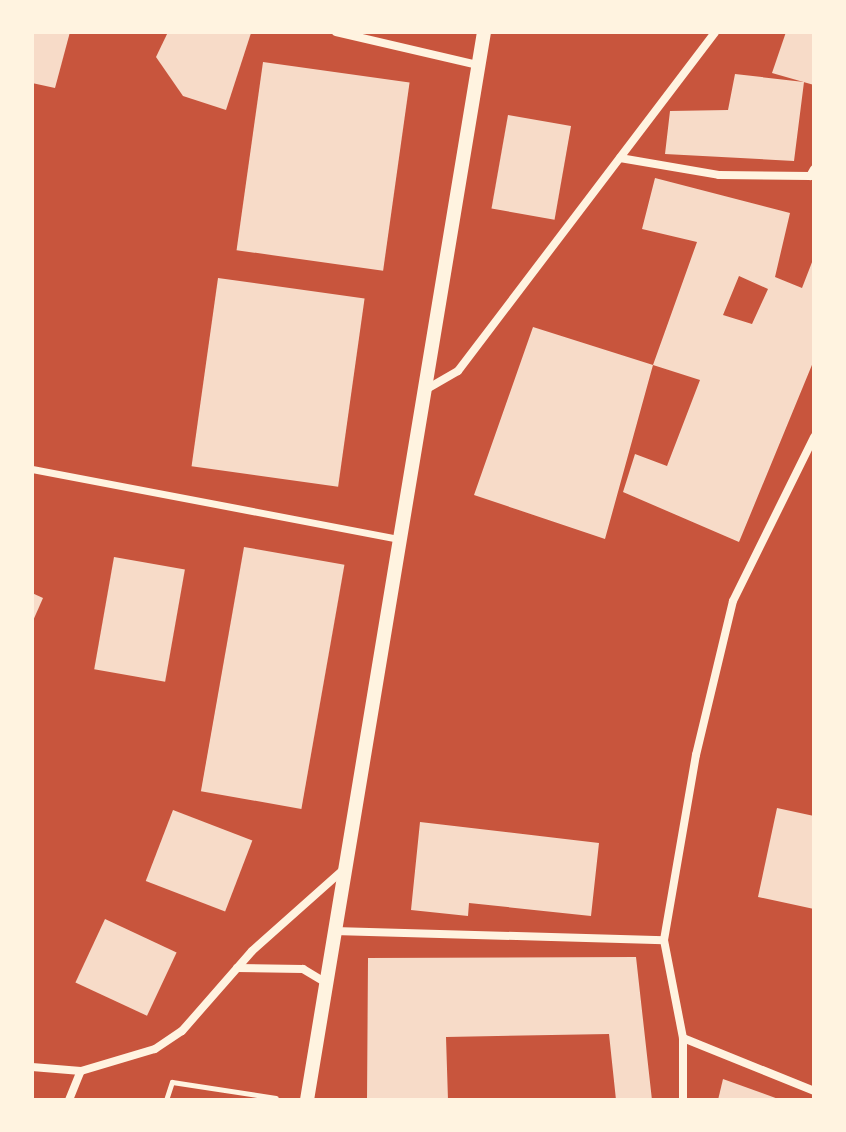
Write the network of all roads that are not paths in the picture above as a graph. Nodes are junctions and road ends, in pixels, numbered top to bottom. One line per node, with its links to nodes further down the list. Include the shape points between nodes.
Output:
1 (336, 32): 4 (street)
2 (484, 32): 4 (street)
3 (715, 32): 5 (street)
4 (478, 65): 7 (street)
5 (620, 158): 6 (street, via 719,175 810,176); 7 (street, via 458,371)
6 (814, 169)
7 (424, 390): 10 (street)
8 (814, 437): 13 (street, via 733,601 696,755)
9 (32, 469): 10 (street)
10 (400, 539): 11 (street)
11 (348, 866): 12 (street); 14 (street)
12 (333, 931): 13 (street); 15 (street)
13 (664, 940): 16 (street)
14 (237, 968): 15 (street, via 303,969); 18 (street, via 173,1037 155,1049)
15 (326, 983): 21 (street)
16 (683, 1038): 19 (street); 22 (street)
17 (32, 1067): 18 (street)
18 (81, 1071): 20 (street)
19 (814, 1091)
20 (69, 1100)
21 (307, 1100)
22 (683, 1100)

